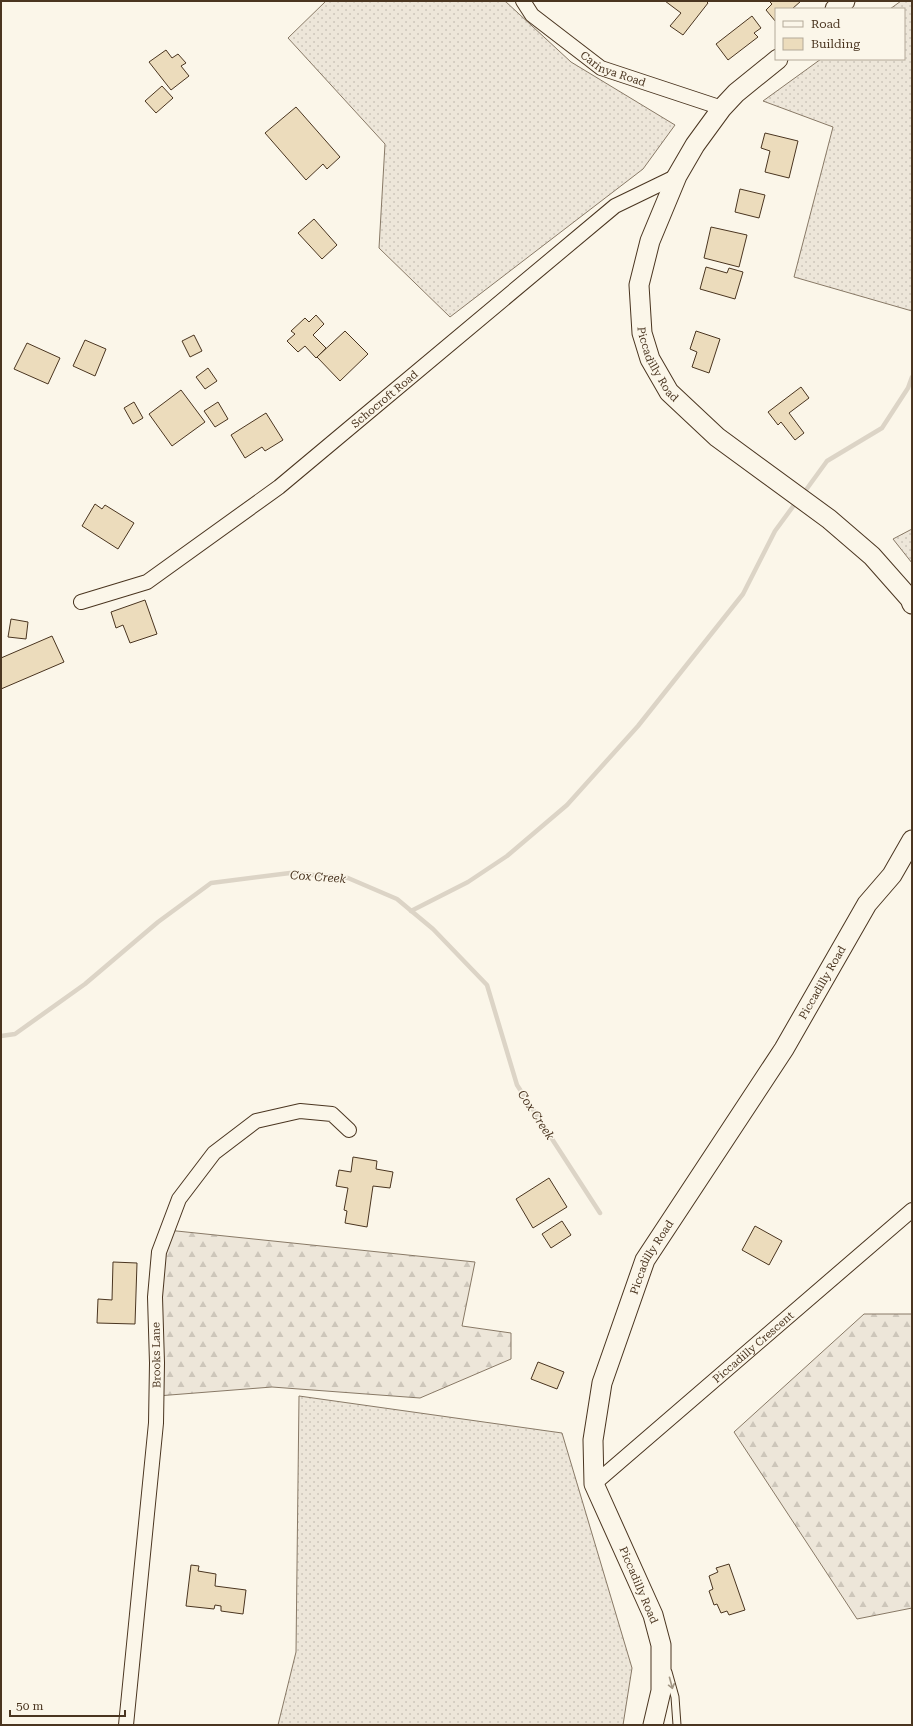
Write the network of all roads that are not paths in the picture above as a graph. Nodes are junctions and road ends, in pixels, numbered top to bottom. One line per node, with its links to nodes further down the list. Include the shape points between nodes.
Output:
1 (523, 1): 5 (street, Carinya Road, via 532,15 601,68)
2 (845, 1): 3 (main road)
3 (836, 8)
4 (777, 60): 5 (main road, Piccadilly Road, via 736,93)
5 (722, 108): 6 (main road, Piccadilly Road, via 695,145)
6 (677, 176): 7 (street, Schocroft Road, via 615,206 279,487 153,578); 8 (main road, Piccadilly Road, via 650,241 639,285 642,333 650,359 669,392 717,437 829,519 872,556)
7 (81, 602)
8 (912, 604)
9 (912, 840): 12 (main road, Piccadilly Road, via 892,875 867,904 784,1049 645,1260 602,1383 593,1440)
10 (350, 1130): 14 (street, Brooks Lane, via 332,1114 300,1111 256,1121 214,1153 176,1206 159,1252 155,1297 156,1422)
11 (912, 1210): 12 (street, Piccadilly Crescent)
12 (594, 1484): 13 (main road, Piccadilly Road, via 653,1615)
13 (661, 1645): 15 (main road, Piccadilly Road, via 661,1691); 16 (lane, one-way to 16, via 675,1697)
14 (126, 1725)
15 (653, 1725)
16 (677, 1725)

